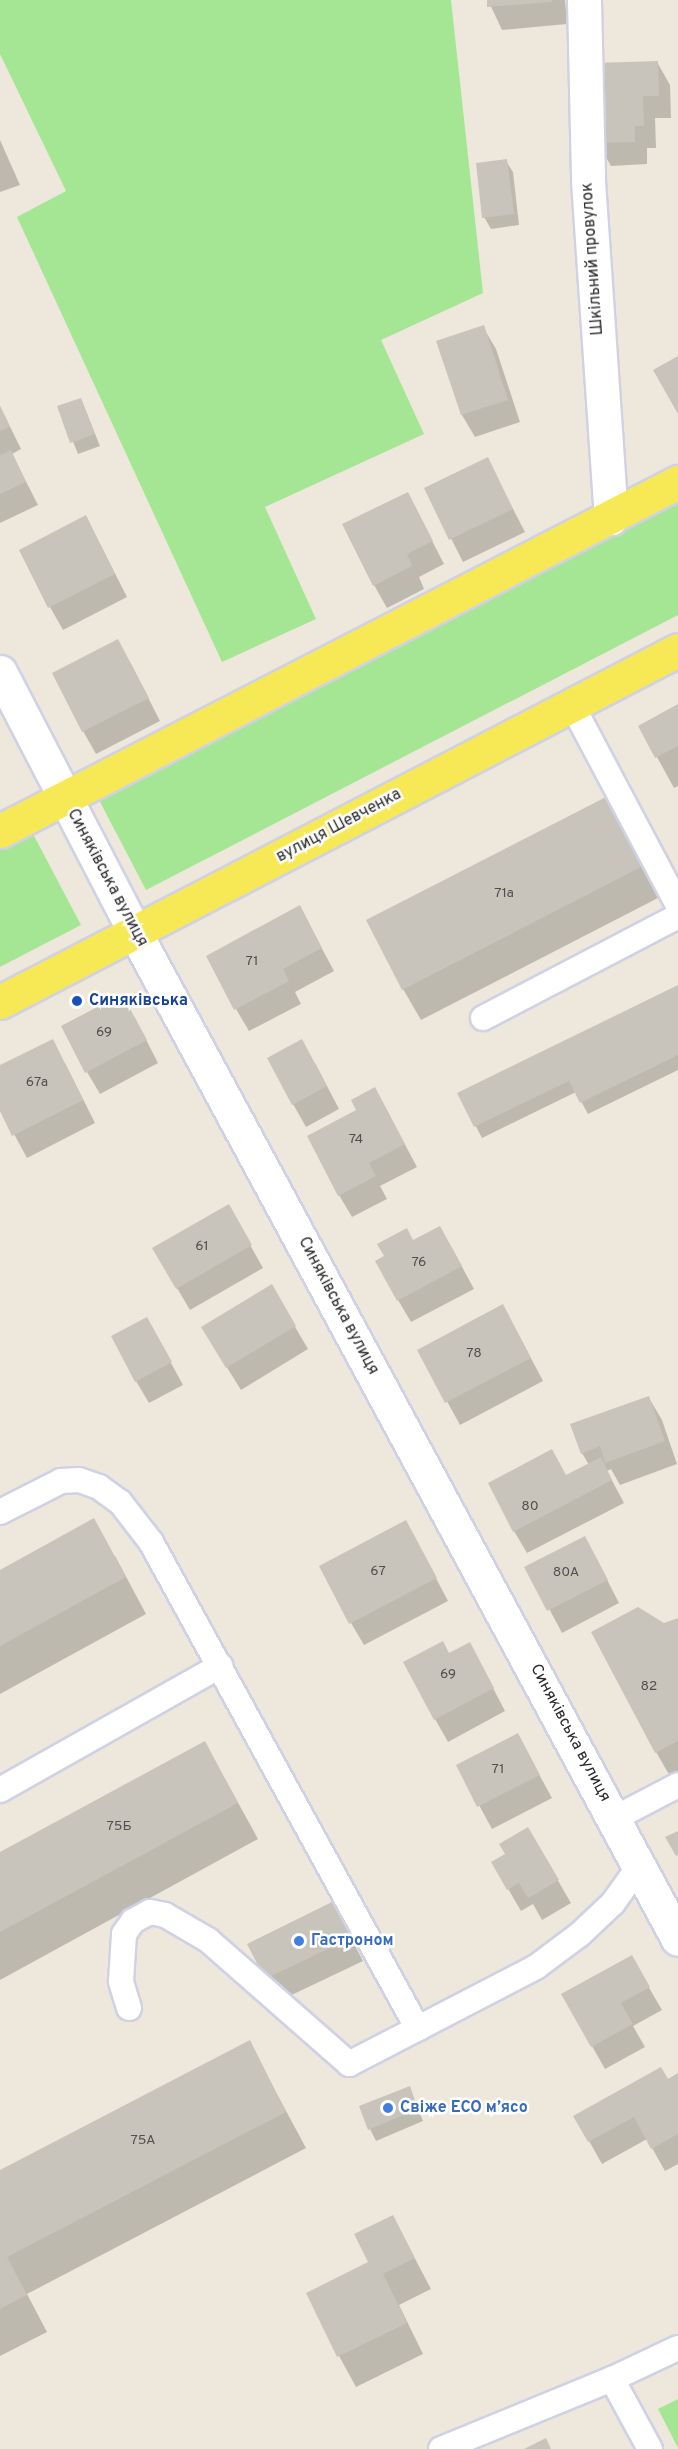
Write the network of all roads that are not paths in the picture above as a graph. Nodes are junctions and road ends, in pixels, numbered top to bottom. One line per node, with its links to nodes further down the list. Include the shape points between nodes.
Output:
1 (584, 0): 3 (street, Шкільний провулок, via 588,181)
2 (678, 482): 3 (main road)
3 (611, 518): 7 (main road)
4 (678, 650): 6 (main road, вулиця Шевченка)
5 (0, 672): 7 (street, Синяківська вулиця)
6 (572, 705): 9 (lane); 11 (main road, вулиця Шевченка)
7 (65, 798): 8 (main road); 11 (street, Синяківська вулиця)
8 (0, 831)
9 (678, 905)
10 (678, 916): 13 (lane)
11 (134, 931): 12 (main road, вулиця Шевченка); 18 (street, Синяківська вулиця)
12 (0, 1002)
13 (483, 1018)
14 (0, 1512): 15 (lane, via 60,1481 79,1480 99,1487 120,1502 151,1542)
15 (220, 1666): 17 (lane); 22 (lane)
16 (678, 1785): 18 (lane)
17 (0, 1790)
18 (615, 1818): 19 (street, Синяківська вулиця)
19 (640, 1865): 20 (street, Синяківська вулиця); 22 (lane, via 613,1903 579,1935 536,1966)
20 (678, 1939)
21 (129, 2008): 22 (lane, via 121,1981 124,1934 133,1921 150,1912 184,1923 208,1940 349,2064)
22 (418, 2029)
23 (678, 2348): 24 (lane)
24 (612, 2379): 25 (lane); 26 (lane)
25 (441, 2449)
26 (650, 2449)

